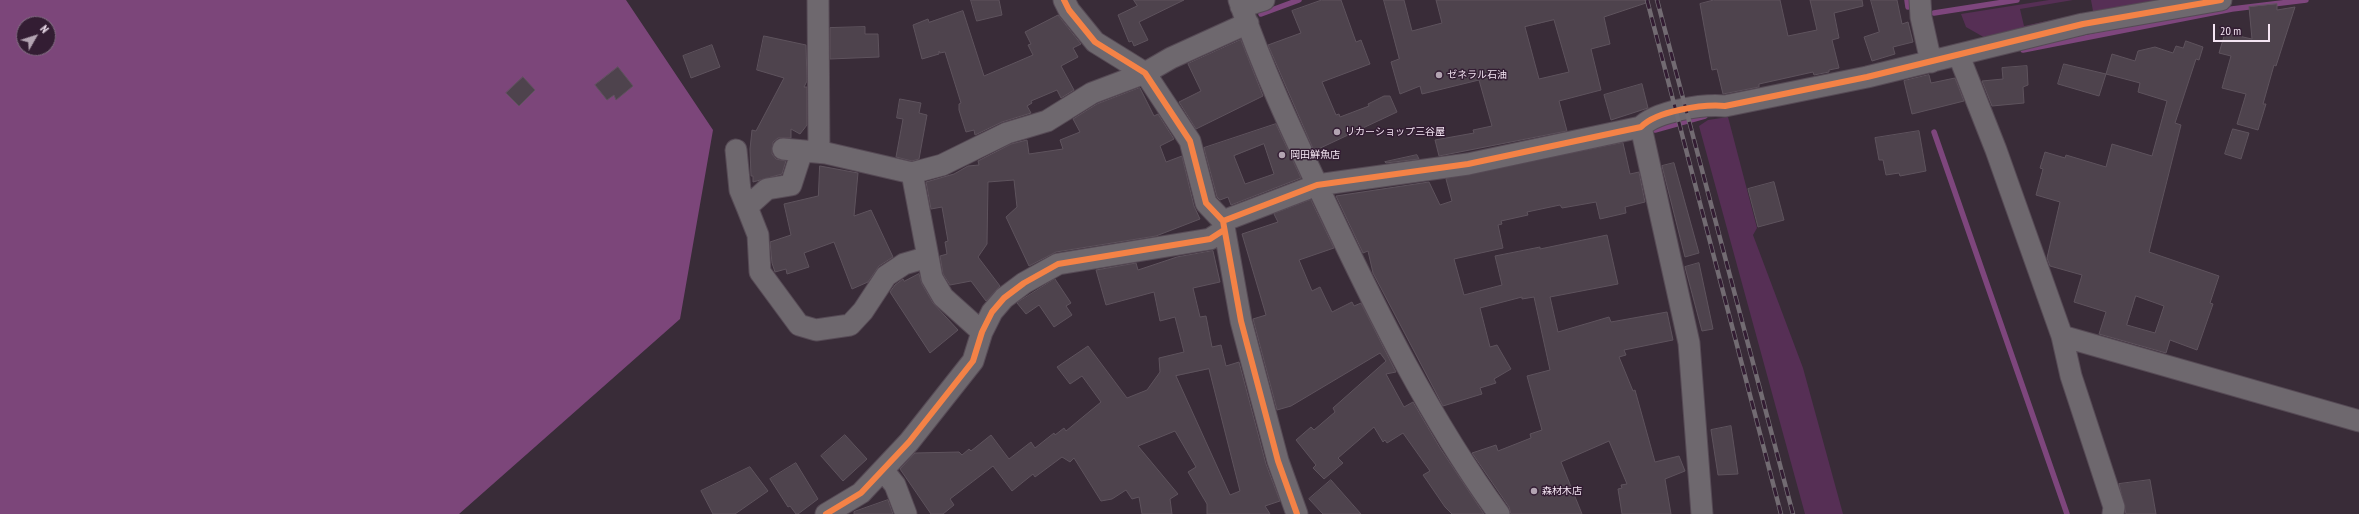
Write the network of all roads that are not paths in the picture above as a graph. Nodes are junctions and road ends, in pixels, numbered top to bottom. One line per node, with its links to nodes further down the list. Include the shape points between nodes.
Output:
1 (818, 0): 12 (street)
2 (1064, 0): 9 (street, via 1095,42)
3 (1264, 0): 6 (street)
4 (1920, 0): 8 (street)
5 (2220, 0): 7 (street, via 2083,24)
6 (1242, 10): 9 (street); 14 (street, via 1273,88)
7 (1959, 56): 8 (street); 19 (street, via 1996,150)
8 (1931, 62): 10 (street, via 1867,78 1725,106 1711,105 1687,109 1650,118)
9 (1145, 73): 13 (street, via 1092,93 1047,121 1007,133 942,165); 16 (street, via 1190,141 1206,203)
10 (1641, 127): 14 (street, via 1468,164); 26 (street, via 1689,343)
11 (736, 150): 15 (street, via 740,190)
12 (801, 151): 13 (street); 15 (street, via 791,185 767,189)
13 (912, 173): 17 (street)
14 (1317, 185): 16 (street); 25 (street, via 1365,287 1420,391)
15 (747, 206): 17 (street, via 758,236 760,272 799,325 816,330 850,325 863,311 886,276 904,264)
16 (1223, 225): 18 (street, via 1210,239 1058,264 1038,274 1004,298 992,312); 24 (street, via 1241,321 1278,461)
17 (928, 257): 18 (street, via 932,278 943,296)
18 (982, 332): 21 (street, via 973,361)
19 (2062, 336): 20 (street); 27 (street, via 2072,376 2114,507)
20 (2359, 421)
21 (883, 470): 22 (street, via 861,493); 23 (street, via 895,485)
22 (826, 514)
23 (906, 514)
24 (1297, 514)
25 (1499, 514)
26 (1702, 514)
27 (2113, 514)

